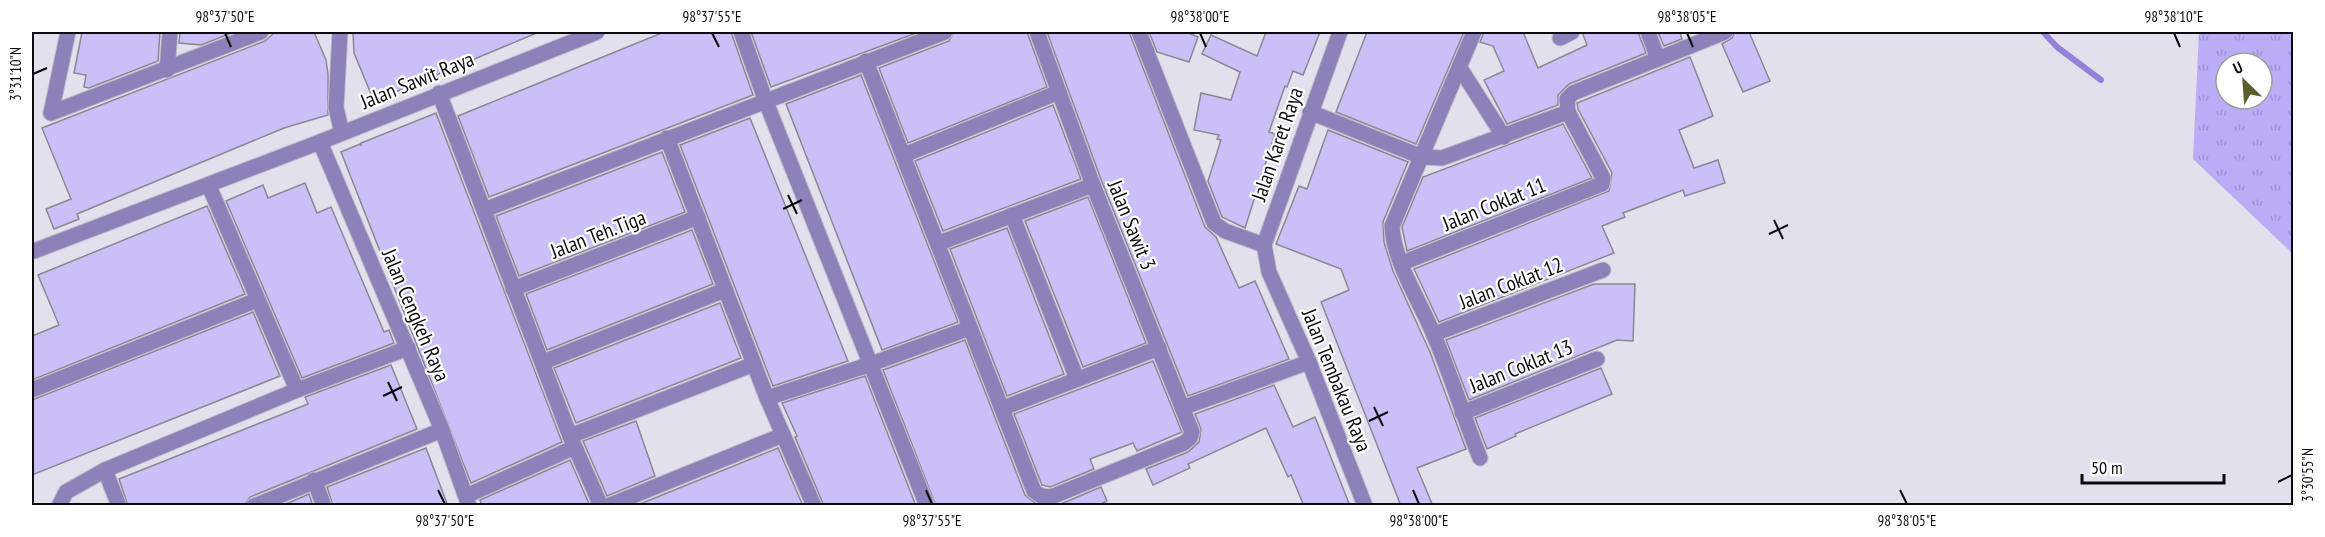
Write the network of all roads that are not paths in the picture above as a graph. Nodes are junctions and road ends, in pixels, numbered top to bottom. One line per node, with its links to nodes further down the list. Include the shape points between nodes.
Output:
1 (68, 32): 18 (street, via 51,113)
2 (170, 32): 18 (street)
3 (261, 32): 14 (street)
4 (340, 32): 24 (street, via 336,108)
5 (597, 32): 20 (street, Jalan Sawit Raya)
6 (741, 32): 21 (street)
7 (945, 32): 16 (street)
8 (1037, 32): 19 (street, Jalan Sawit 3)
9 (1139, 32): 36 (street, via 1214,223)
10 (1340, 32): 22 (street, Jalan Karet Raya)
11 (1474, 32): 17 (street)
12 (1648, 32): 15 (street)
13 (1725, 32): 15 (street)
14 (243, 35): 18 (street)
15 (1658, 59): 23 (street, via 1573,93 1567,99)
16 (866, 61): 21 (street); 28 (street)
17 (1460, 68): 25 (street); 29 (street)
18 (167, 70)
19 (1059, 92): 28 (street); 30 (street, Jalan Sawit 3)
20 (439, 93): 24 (street, Jalan Sawit Raya); 32 (street)
21 (766, 102): 26 (street); 52 (street)
22 (1310, 112): 29 (street); 36 (street, Jalan Karet Raya)
23 (1568, 112): 25 (street); 38 (street, Jalan Coklat 11, via 1603,178 1602,184)
24 (342, 133): 27 (street, Jalan Sawit Raya)
25 (1504, 137): 29 (street, via 1442,158)
26 (667, 138): 32 (street); 34 (street)
27 (320, 142): 31 (street, Jalan Sawit Raya); 46 (street, Jalan Cengkeh Raya)
28 (904, 155): 35 (street)
29 (1422, 157): 38 (street, via 1392,226)
30 (1093, 185): 33 (street); 47 (street, Jalan Sawit 3)
31 (209, 186): 37 (street, Jalan Sawit Raya); 43 (street)
32 (484, 210): 41 (street)
33 (1011, 215): 35 (street); 53 (street)
34 (698, 217): 41 (street, Jalan Teh.Tiga); 42 (street)
35 (939, 243): 44 (street)
36 (1264, 245): 40 (street, Jalan Karet Raya)
37 (34, 251)
38 (1402, 263): 45 (street)
39 (1603, 270): 45 (street, Jalan Coklat 12)
40 (1269, 272): 50 (street, Jalan Tembakau Raya)
41 (513, 289): 49 (street)
42 (725, 290): 49 (street); 51 (street)
43 (257, 300): 54 (street); 55 (street)
44 (970, 328): 52 (street); 57 (street)
45 (1434, 334): 59 (street)
46 (408, 348): 55 (street); 60 (street, Jalan Cengkeh Raya)
47 (1159, 348): 53 (street); 58 (street, Jalan Sawit 3)
48 (1597, 359): 59 (street, Jalan Coklat 13)
49 (543, 362): 62 (street)
50 (1309, 362): 58 (street); 75 (street, Jalan Tembakau Raya)
51 (754, 364): 56 (street); 62 (street)
52 (871, 364): 56 (street); 74 (street)
53 (1077, 379): 57 (street)
54 (32, 390)
55 (297, 390): 64 (street)
56 (767, 398): 61 (street)
57 (1003, 408): 58 (street, Jalan Sawit 3, via 1034,491 1051,497 1184,443 1192,432)
58 (1182, 408)
59 (1462, 413): 63 (street)
60 (442, 430): 65 (street); 66 (street, Jalan Cengkeh Raya)
61 (783, 435): 72 (street); 73 (street)
62 (573, 441): 66 (street); 71 (street)
63 (1480, 458)
64 (105, 470): 67 (street, via 66,492); 68 (street)
65 (314, 480): 69 (street); 70 (street)
66 (467, 501)
67 (59, 506)
68 (118, 506)
69 (254, 506)
70 (324, 506)
71 (601, 506)
72 (609, 506)
73 (814, 506)
74 (927, 506)
75 (1365, 506)

